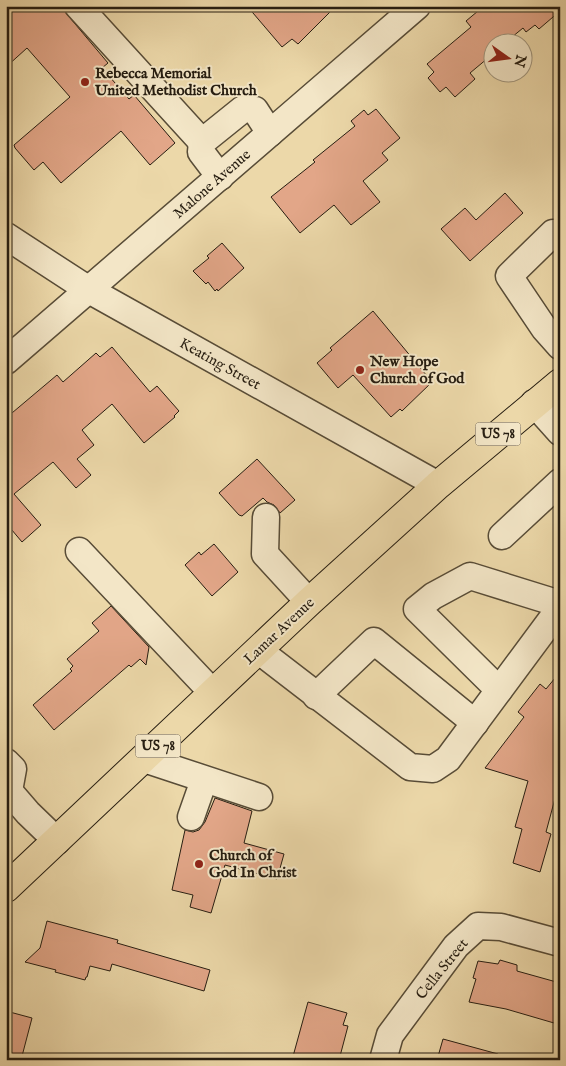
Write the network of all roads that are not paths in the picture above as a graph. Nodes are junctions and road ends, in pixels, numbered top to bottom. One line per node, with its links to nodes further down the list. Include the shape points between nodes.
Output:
1 (78, 6): 4 (street)
2 (417, 6): 3 (street, Malone Avenue)
3 (270, 133): 4 (street, via 255,110 243,109); 5 (street, Malone Avenue)
4 (202, 142): 5 (street, via 201,152)
5 (220, 176): 8 (street, Malone Avenue)
6 (553, 233): 9 (street, via 510,276 544,328)
7 (6, 236): 8 (street, Keating Street)
8 (89, 290): 10 (street, Malone Avenue); 15 (street, Keating Street)
9 (560, 346)
10 (6, 361)
11 (560, 383): 12 (main road, Lamar Avenue / US 78)
12 (534, 403): 13 (street); 15 (main road, Lamar Avenue / US 78)
13 (560, 432)
14 (560, 482): 17 (street)
15 (438, 485): 19 (main road, Lamar Avenue / US 78)
16 (266, 517): 19 (street, via 265,554)
17 (502, 536)
18 (79, 551): 24 (street)
19 (309, 602): 22 (main road, Lamar Avenue / US 78)
20 (560, 604): 23 (street, via 470,576 433,596 417,609)
21 (560, 608): 23 (street)
22 (258, 650): 24 (main road, Lamar Avenue / US 78); 25 (street)
23 (499, 690): 26 (street)
24 (213, 693): 27 (main road, Lamar Avenue / US 78)
25 (316, 696): 26 (street, via 410,767 433,769 448,759); 26 (street, via 374,642)
26 (475, 723)
27 (144, 759): 29 (street); 32 (main road, Lamar Avenue / US 78)
28 (6, 762): 32 (street, via 13,769 9,791)
29 (204, 780): 30 (street); 31 (street)
30 (259, 797)
31 (191, 817)
32 (57, 841): 33 (main road, Lamar Avenue / US 78)
33 (6, 888)
34 (560, 943): 35 (street, Cella Street, via 501,926 478,926 456,946 390,1035)
35 (383, 1060)

